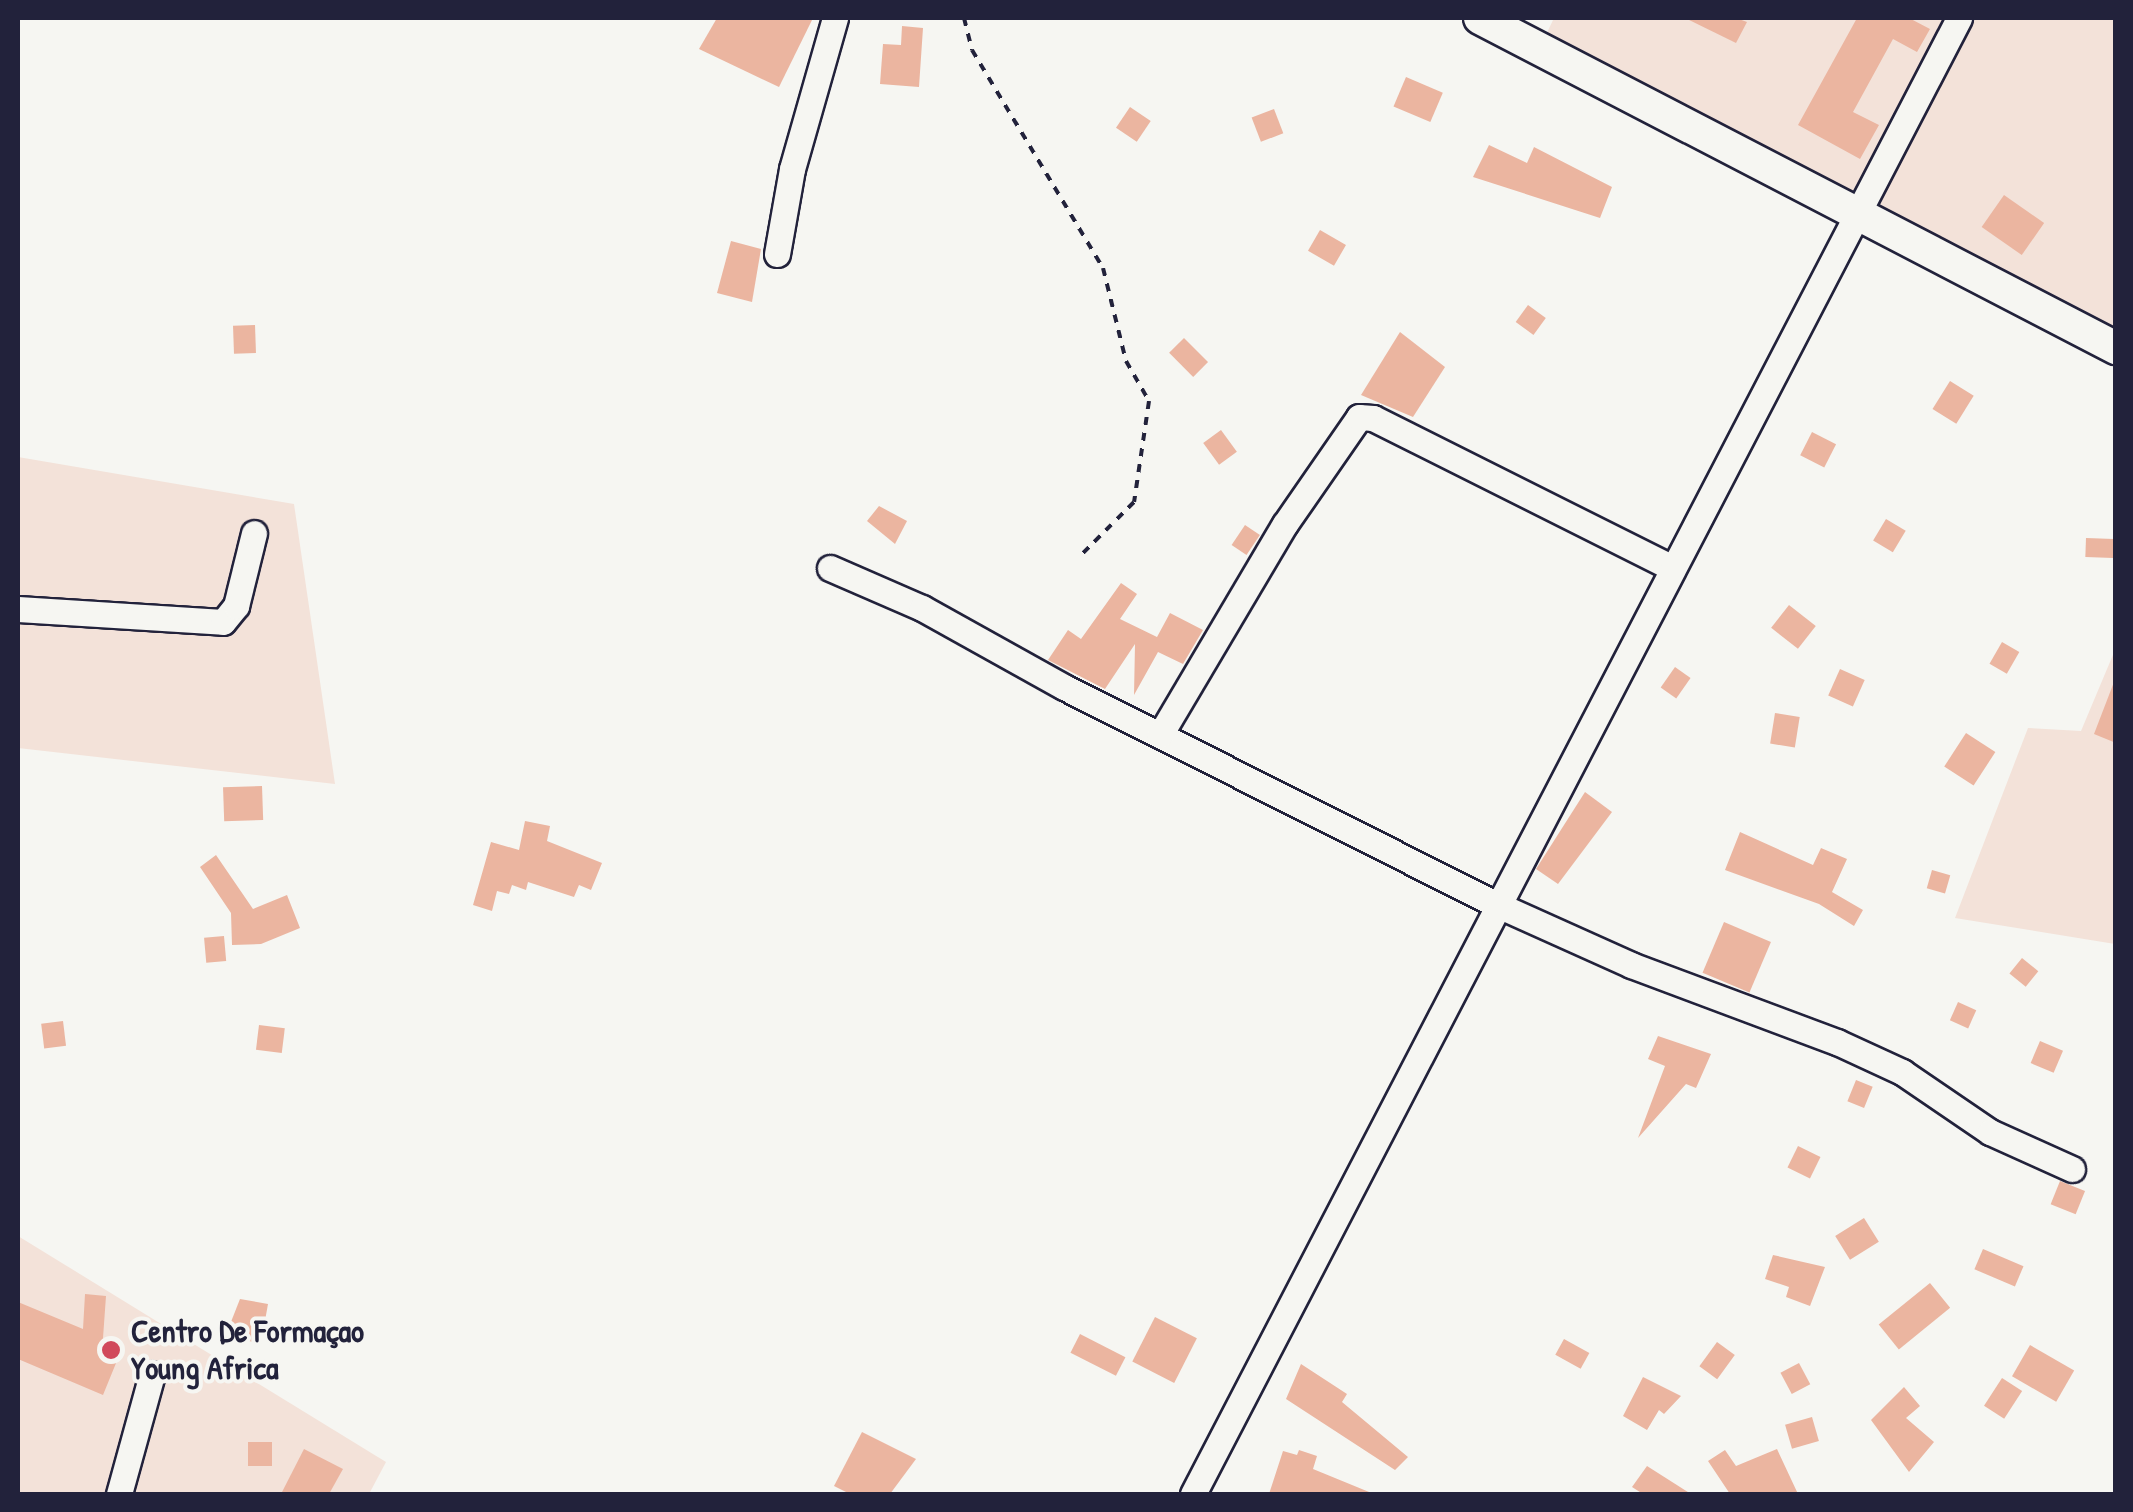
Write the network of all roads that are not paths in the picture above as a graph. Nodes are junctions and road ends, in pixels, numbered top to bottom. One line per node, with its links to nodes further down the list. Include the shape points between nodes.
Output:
1 (836, 18): 5 (street, via 792,169)
2 (1480, 18): 4 (main road)
3 (1958, 18): 4 (street)
4 (1855, 216): 6 (main road); 9 (street)
5 (777, 254)
6 (2116, 348)
7 (254, 533): 10 (street, via 236,606 223,622)
8 (830, 568): 11 (street, via 922,608)
9 (1673, 568): 11 (street, via 1373,418 1359,417 1285,524); 12 (street)
10 (18, 609)
11 (1160, 735): 12 (street)
12 (1500, 906): 13 (street, via 1630,965 1837,1042 1902,1072 1990,1132); 16 (street)
13 (2072, 1169)
14 (152, 1374): 15 (street)
15 (119, 1494)
16 (1193, 1494)

